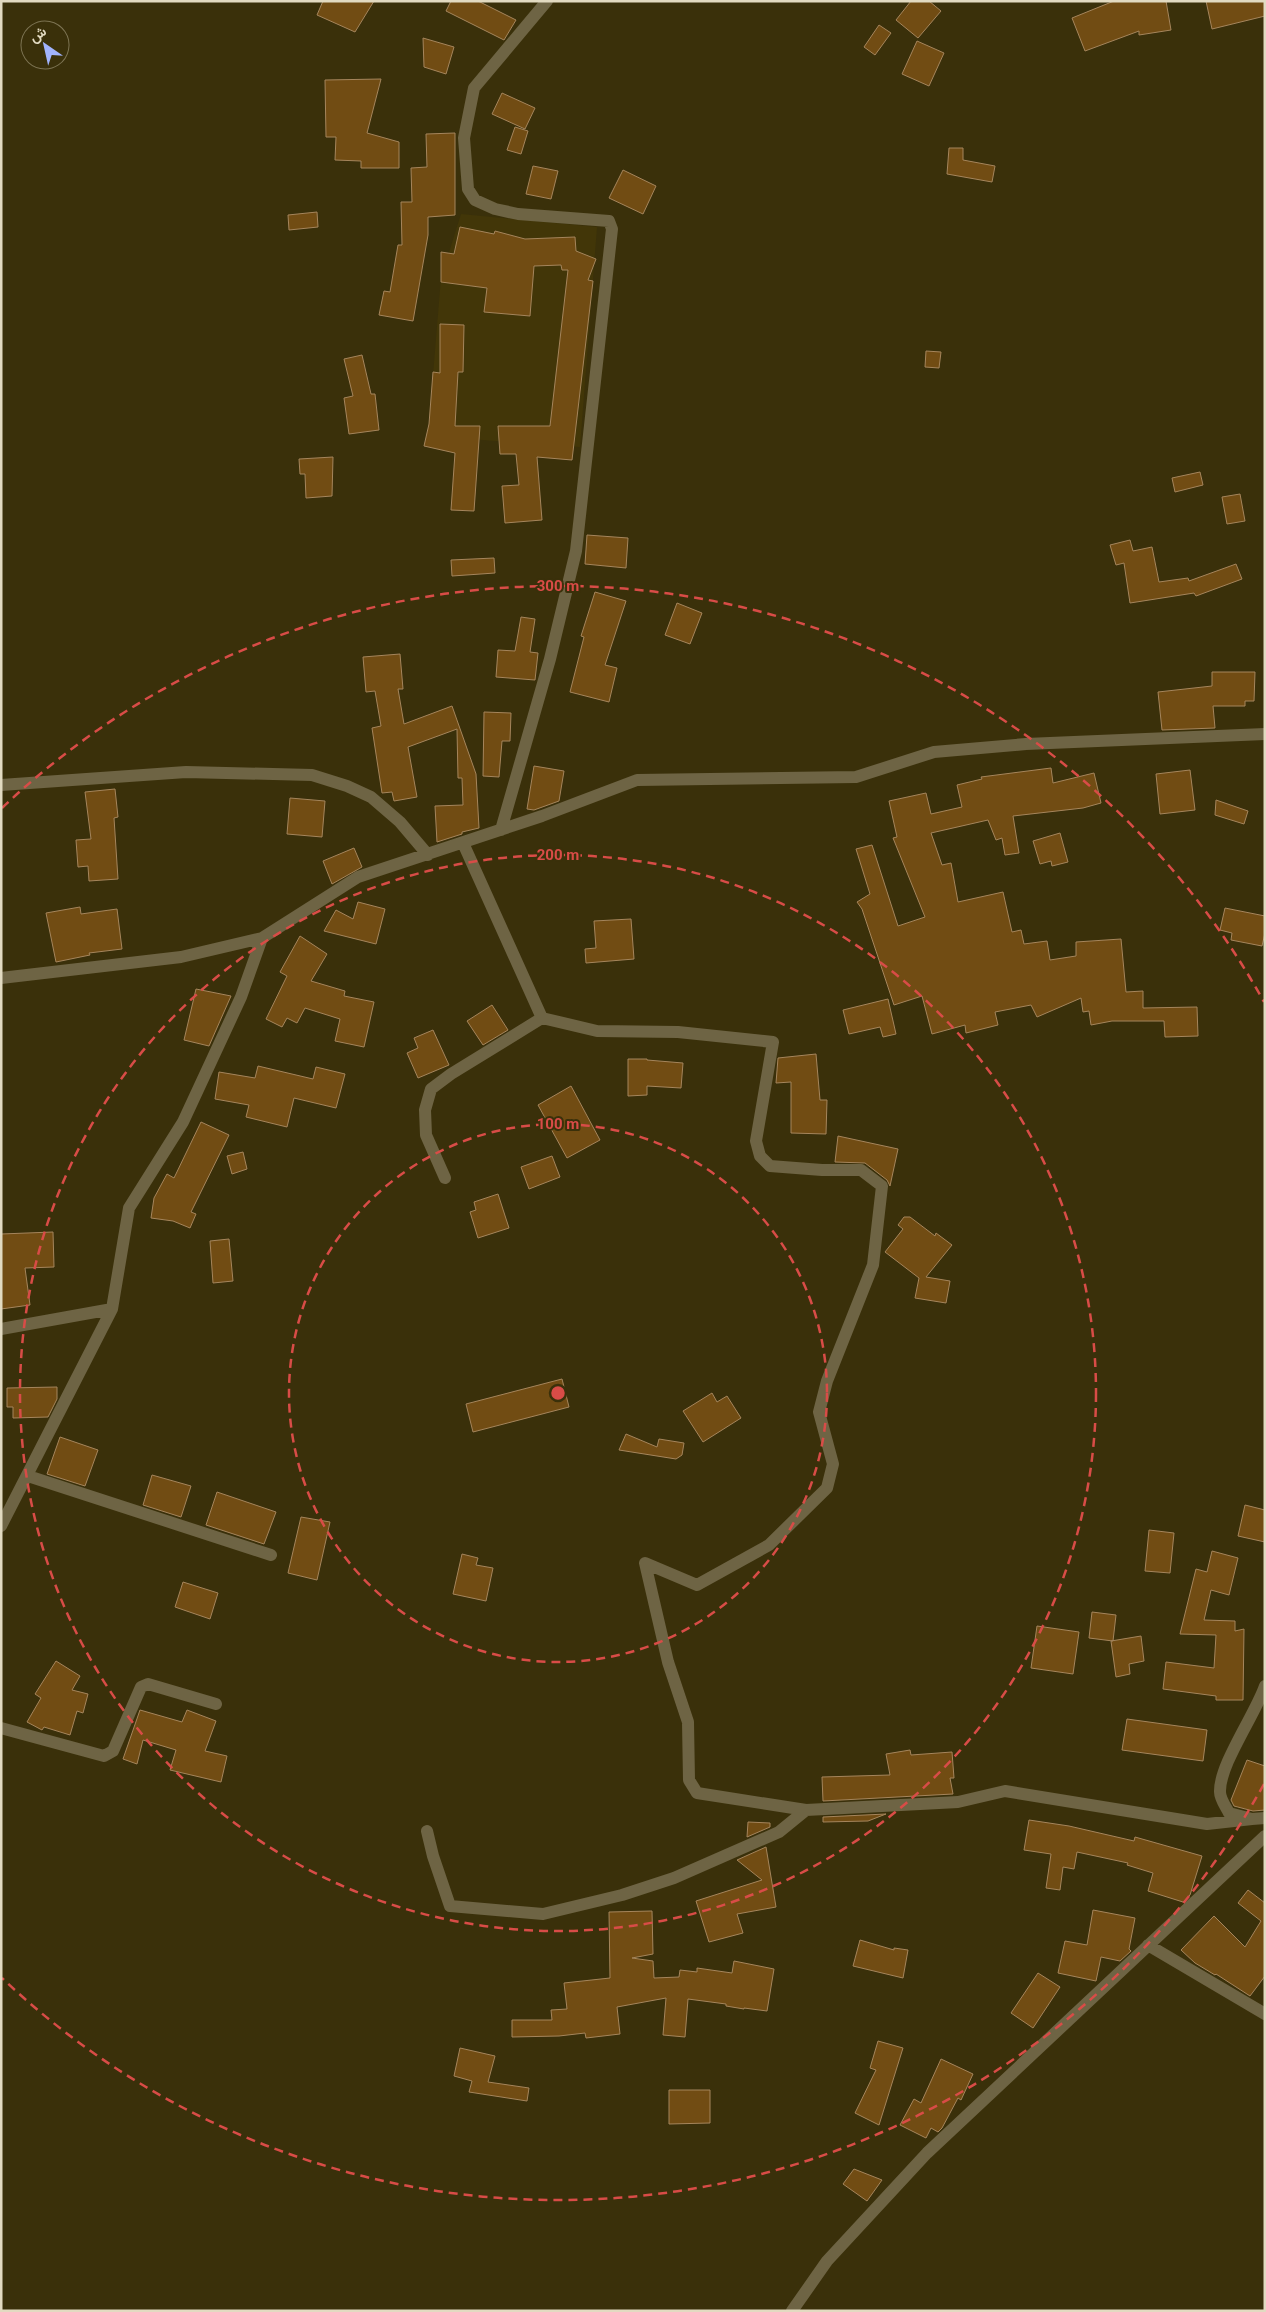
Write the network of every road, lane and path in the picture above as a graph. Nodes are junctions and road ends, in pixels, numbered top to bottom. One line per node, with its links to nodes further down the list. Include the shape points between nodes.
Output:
1 (547, 1): 4 (street, via 474,88 464,138 468,189 475,200 495,208 518,214 609,221 612,228 576,551 550,659)
2 (1265, 734): 4 (street, via 1026,744 934,752 856,777 637,780)
3 (1, 785): 6 (street, via 186,772 312,775 372,797 400,822)
4 (501, 830): 5 (street)
5 (463, 843): 6 (street); 9 (street)
6 (428, 855): 7 (street, via 358,876)
7 (262, 938): 8 (street, via 181,956); 11 (street, via 241,996 183,1122 129,1208)
8 (1, 978)
9 (542, 1018): 10 (street, via 431,1089 425,1110 426,1135); 19 (street, via 597,1031 678,1032 773,1042 756,1142 760,1156 770,1166 862,1170 882,1186 873,1265 826,1381 820,1412 833,1464 828,1488 769,1545 697,1584 645,1563 668,1662 688,1722 689,1780 698,1793)
10 (445, 1178)
11 (112, 1308): 12 (street); 13 (street)
12 (1, 1328)
13 (28, 1476): 14 (street); 15 (street)
14 (1, 1526)
15 (271, 1555)
16 (1265, 1686): 21 (street, via 1221,1776 1220,1794 1229,1813)
17 (216, 1704): 18 (street, via 148,1684 141,1686 113,1750 104,1756)
18 (1, 1728)
19 (806, 1810): 21 (street, via 958,1802 1005,1791 1207,1824); 22 (street, via 779,1832 674,1878 622,1895 543,1914 450,1906)
20 (1265, 1818): 21 (street)
21 (1252, 1819)
22 (427, 1831)
23 (1265, 1836): 24 (street)
24 (1148, 1945): 25 (street); 26 (street, via 927,2153 827,2261)
25 (1265, 2014)
26 (792, 2311)

